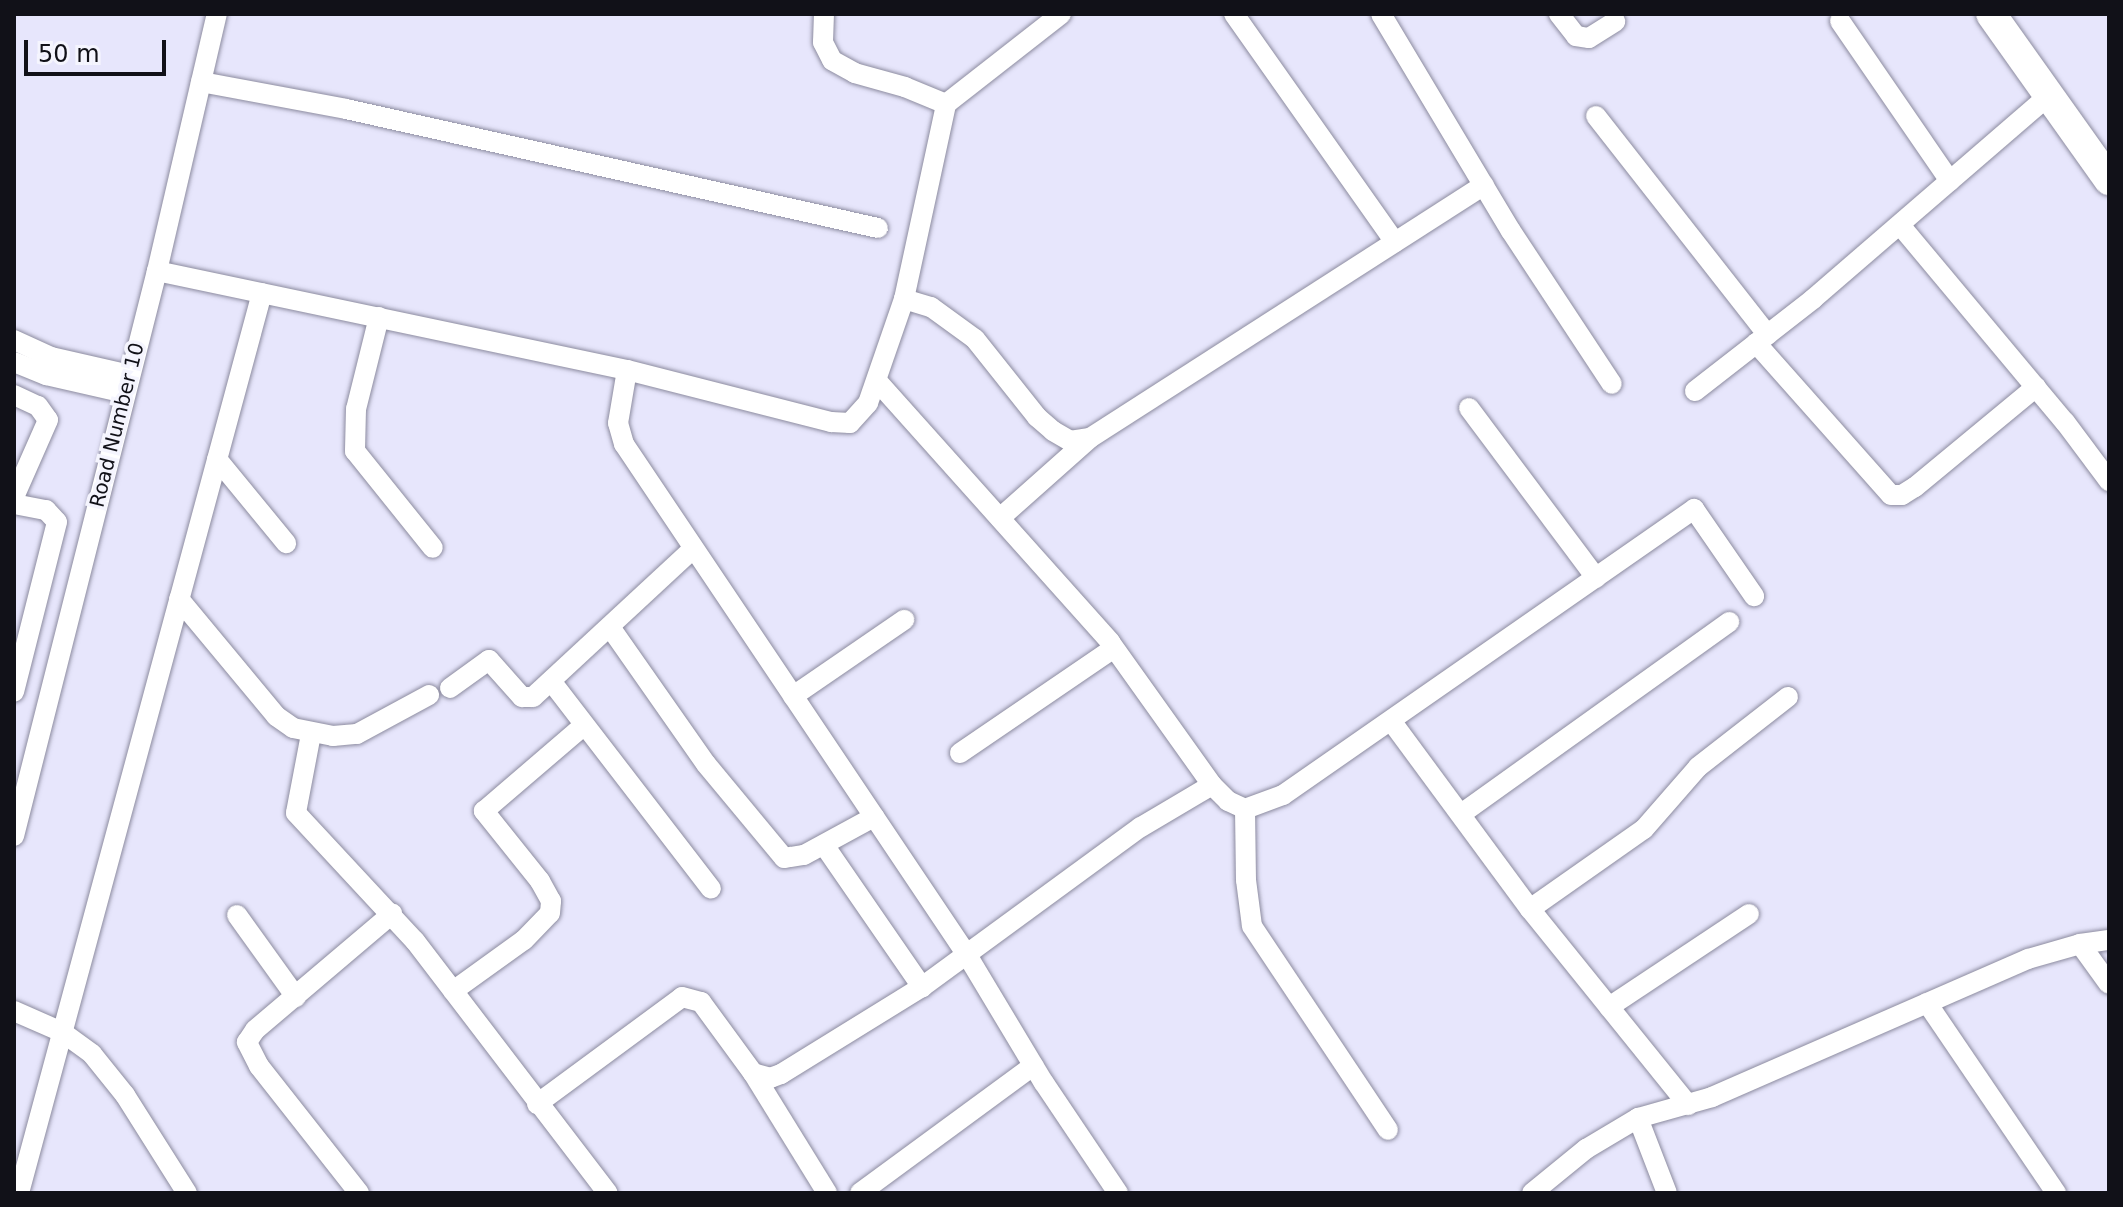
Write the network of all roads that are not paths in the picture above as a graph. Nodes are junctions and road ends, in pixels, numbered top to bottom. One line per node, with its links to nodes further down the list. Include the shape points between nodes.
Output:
1 (217, 14): 10 (street, Road Number 10)
2 (824, 14): 12 (street, via 823,42 832,60)
3 (1061, 14): 12 (street)
4 (1234, 14): 19 (street)
5 (1381, 14): 16 (street)
6 (1559, 14): 9 (street, via 1576,36 1589,38)
7 (1991, 14): 11 (street)
8 (1840, 21): 15 (street)
9 (1615, 22)
10 (201, 82): 18 (street, via 346,109); 20 (street, Road Number 10)
11 (2049, 95): 14 (street); 15 (street)
12 (946, 104): 22 (street)
13 (1596, 116): 24 (street)
14 (2109, 180)
15 (1950, 181): 17 (street)
16 (1484, 185): 19 (street); 31 (street)
17 (1900, 225): 24 (street); 32 (street)
18 (878, 228)
19 (1395, 242): 37 (street)
20 (157, 271): 21 (street); 30 (street, Road Number 10)
21 (262, 293): 23 (street); 38 (street)
22 (904, 299): 29 (street); 37 (street, via 931,307 975,339 1053,431 1070,441)
23 (379, 317): 28 (street); 44 (street, via 356,409 355,451)
24 (1762, 339): 32 (street, via 1891,495 1915,487); 33 (street)
25 (14, 340): 27 (street)
26 (14, 362): 27 (street)
27 (49, 366): 30 (street); 35 (street)
28 (627, 370): 29 (street, via 840,424 864,411); 45 (street, via 618,423 624,444)
29 (877, 381): 42 (street)
30 (128, 384): 67 (street, Road Number 10)
31 (1612, 384)
32 (2036, 387): 39 (street)
33 (1695, 391)
34 (14, 395): 35 (street)
35 (38, 406): 40 (street, via 47,427)
36 (1469, 408): 46 (street)
37 (1090, 438): 42 (street)
38 (217, 459): 43 (street); 48 (street)
39 (2109, 481)
40 (14, 497)
41 (14, 504): 55 (street, via 46,510 57,522)
42 (1000, 518): 52 (street)
43 (286, 543)
44 (433, 548)
45 (692, 550): 51 (street); 57 (street)
46 (1596, 578): 47 (street, via 1694,509); 59 (street)
47 (1754, 596)
48 (179, 599): 61 (street, via 276,716); 84 (street)
49 (904, 620): 57 (street)
50 (1729, 622): 65 (street)
51 (610, 627): 53 (street); 68 (street, via 706,764 778,852 790,860)
52 (1114, 648): 62 (street); 63 (street)
53 (551, 681): 54 (street, via 527,699 489,660); 60 (street)
54 (450, 688)
55 (14, 692)
56 (429, 695): 61 (street, via 357,734)
57 (793, 696): 66 (street)
58 (1788, 697): 70 (street, via 1698,767 1644,829)
59 (1392, 722): 64 (street, via 1283,795); 65 (street)
60 (583, 726): 69 (street); 79 (street, via 484,811 540,881 551,901 550,913 524,940)
61 (311, 734): 71 (street, via 296,813)
62 (960, 753)
63 (1212, 785): 64 (street); 76 (street, via 1141,827)
64 (1245, 809): 90 (street, via 1252,926)
65 (1461, 814): 70 (street)
66 (874, 817): 68 (street); 76 (street)
67 (14, 836)
68 (824, 845): 78 (street)
69 (711, 889)
70 (1530, 909): 82 (street)
71 (392, 914): 79 (street); 80 (street)
72 (1749, 914): 82 (street)
73 (237, 915): 80 (street)
74 (2109, 940): 75 (street)
75 (2080, 944): 77 (street); 81 (street, via 2028,959)
76 (967, 955): 78 (street); 85 (street)
77 (2109, 984)
78 (922, 987): 86 (street, via 781,1074 770,1078)
79 (453, 991): 87 (street)
80 (296, 997): 93 (street, via 255,1030 247,1048)
81 (1927, 1003): 88 (street); 100 (street)
82 (1609, 1007): 88 (street)
83 (14, 1011): 84 (street)
84 (62, 1032): 91 (street); 92 (street, via 108,1072)
85 (1033, 1066): 96 (street); 97 (street)
86 (753, 1073): 87 (street, via 701,1002 682,997); 95 (street)
87 (537, 1104): 94 (street)
88 (1688, 1105): 89 (street)
89 (1638, 1118): 98 (street, via 1586,1149); 99 (street)
90 (1388, 1130)
91 (19, 1193)
92 (187, 1193)
93 (359, 1193)
94 (608, 1193)
95 (827, 1193)
96 (860, 1193)
97 (1118, 1193)
98 (1532, 1193)
99 (1667, 1193)
100 (2056, 1193)

